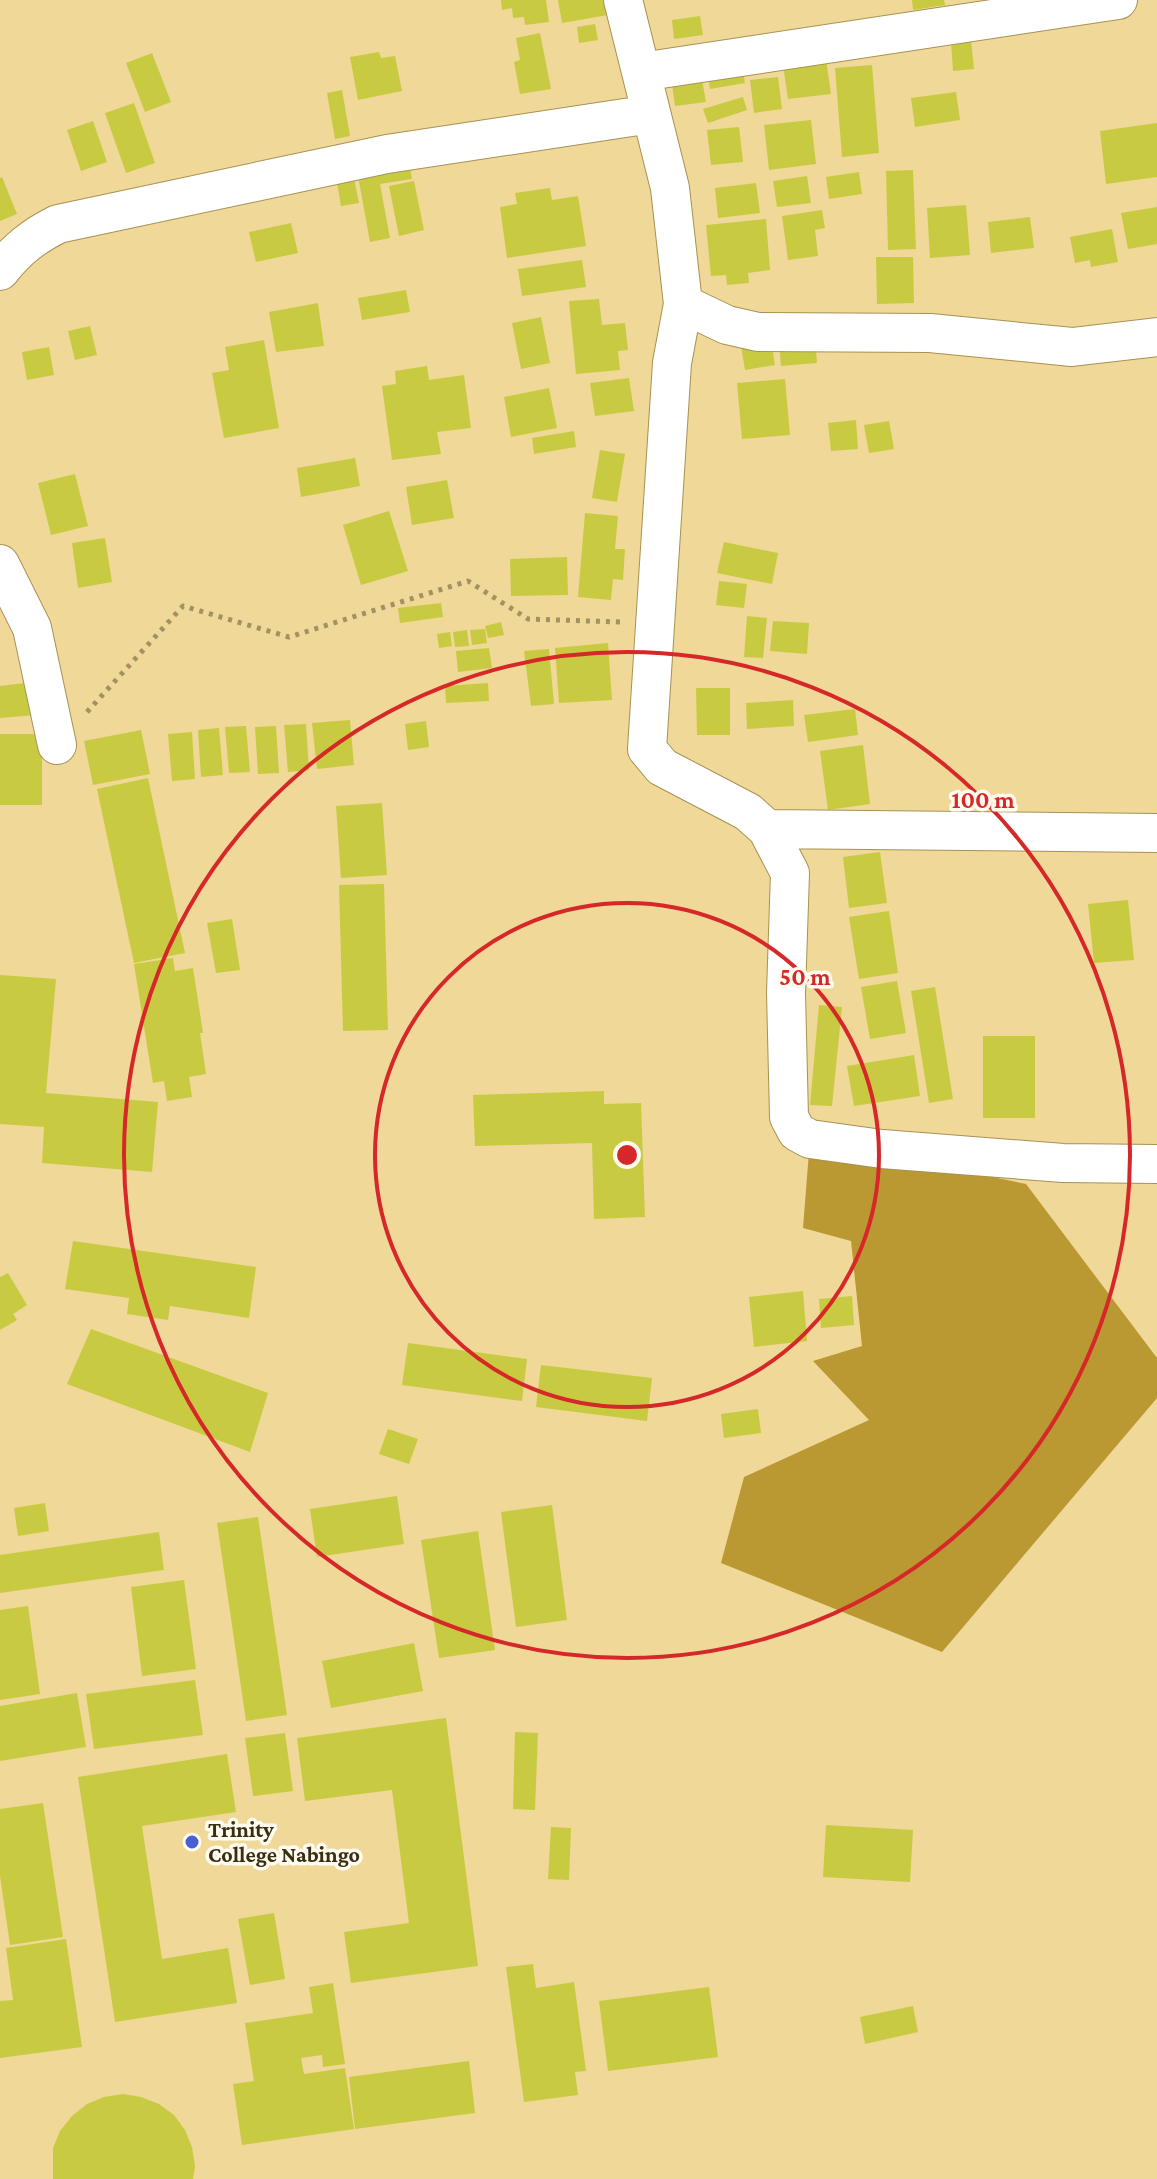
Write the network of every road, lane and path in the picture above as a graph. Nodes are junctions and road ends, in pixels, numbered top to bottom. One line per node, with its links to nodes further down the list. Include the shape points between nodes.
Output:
1 (623, 0): 3 (street)
2 (1118, 0): 3 (street)
3 (641, 72): 4 (street)
4 (651, 114): 5 (street, via 387,154 58,224 33,236); 6 (street, via 670,188)
5 (0, 271)
6 (683, 304): 7 (street, via 727,325 758,332 930,333 1072,347); 9 (street, via 672,363)
7 (1157, 337)
8 (0, 564): 10 (street, via 32,628)
9 (653, 623): 10 (path, via 528,619 468,581 289,637 183,606); 11 (street, via 647,749 662,767 748,812)
10 (57, 745)
11 (767, 829): 12 (street); 13 (street, via 790,873 789,1117 797,1132 810,1139 882,1149 1063,1163)
12 (1157, 833)
13 (1157, 1164)

